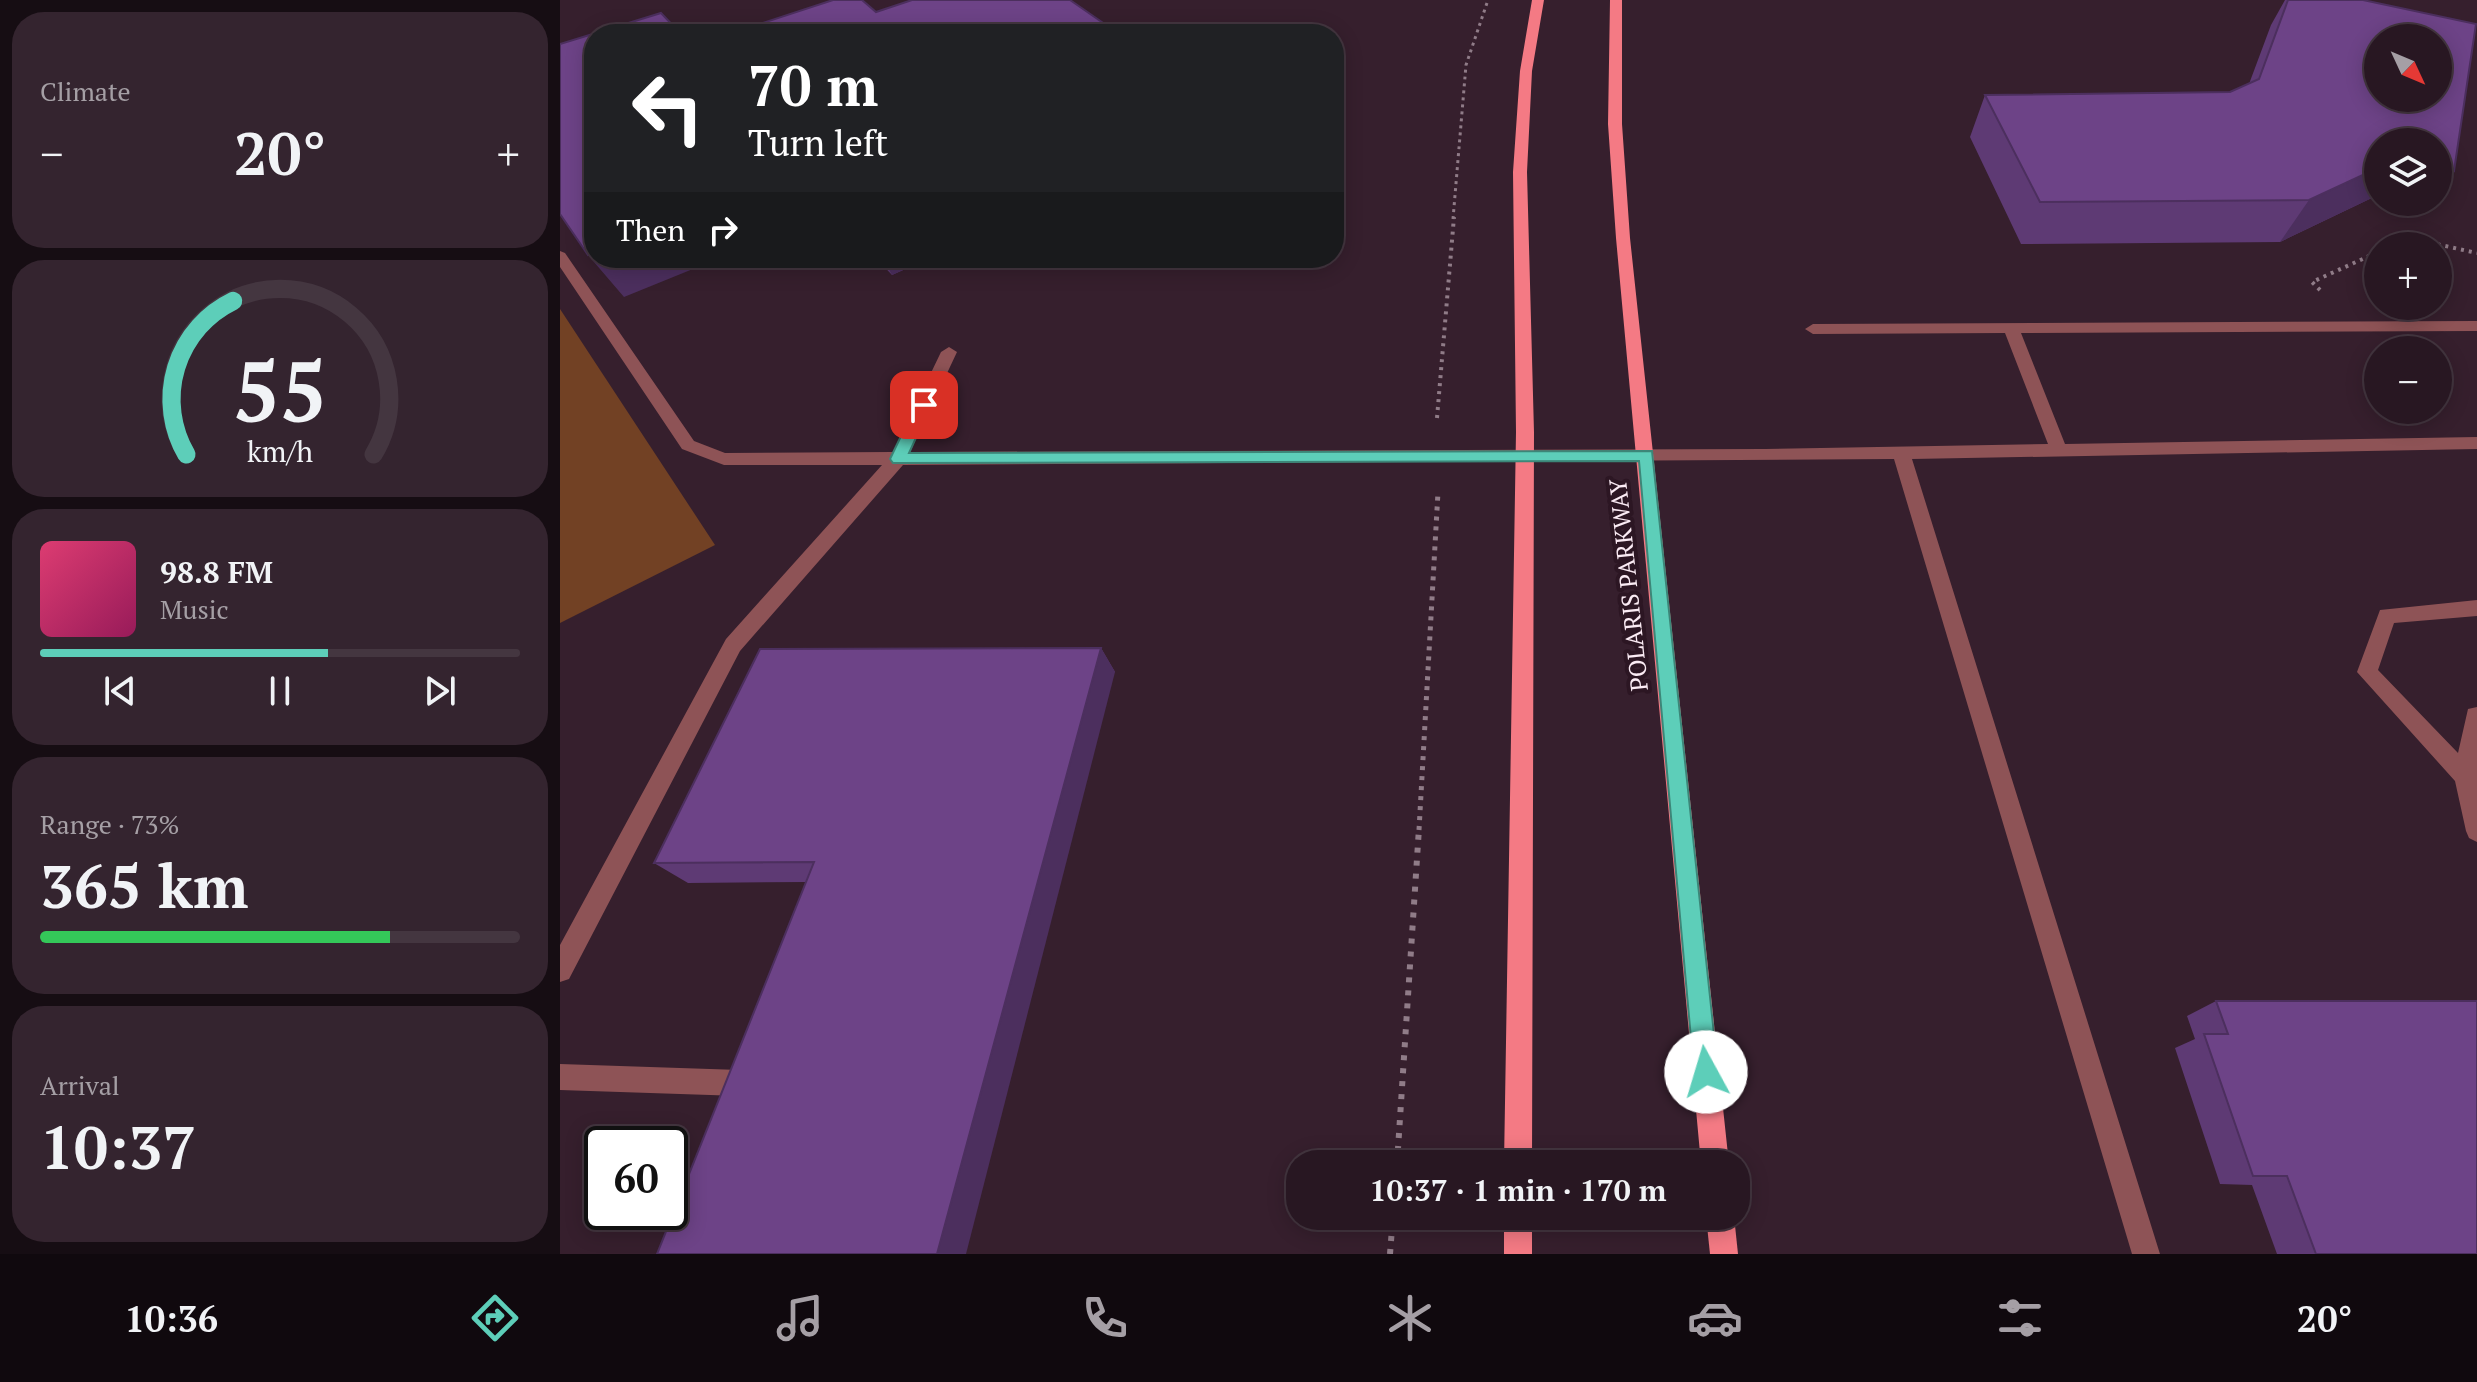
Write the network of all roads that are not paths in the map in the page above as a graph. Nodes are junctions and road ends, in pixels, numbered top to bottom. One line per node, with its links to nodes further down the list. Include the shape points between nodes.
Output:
1 (1538, 0): 12 (main road, via 1526,71 1520,172)
2 (1616, 0): 11 (main road, POLARIS PARKWAY, via 1615,124)
3 (560, 256): 13 (lane, via 688,445 724,459)
4 (2477, 326): 5 (lane)
5 (2011, 328): 6 (lane); 9 (lane)
6 (1813, 329)
7 (949, 352): 13 (lane)
8 (2477, 443): 9 (lane)
9 (2059, 450): 10 (lane)
10 (1901, 453): 11 (lane); 27 (lane)
11 (1646, 455): 12 (lane); 22 (main road, POLARIS PARKWAY)
12 (1524, 456): 13 (lane); 21 (main road)
13 (898, 459): 18 (lane, via 733,645)
14 (2477, 608): 16 (lane, via 2387,616 2367,672)
15 (2475, 715): 16 (lane)
16 (2465, 776): 17 (lane)
17 (2477, 831)
18 (560, 970)
19 (560, 1077): 20 (lane)
20 (740, 1083)
21 (1518, 1150)
22 (1714, 1150)
23 (1518, 1230): 25 (main road)
24 (1721, 1230): 26 (main road)
25 (1518, 1254)
26 (1724, 1254)
27 (2146, 1254)

